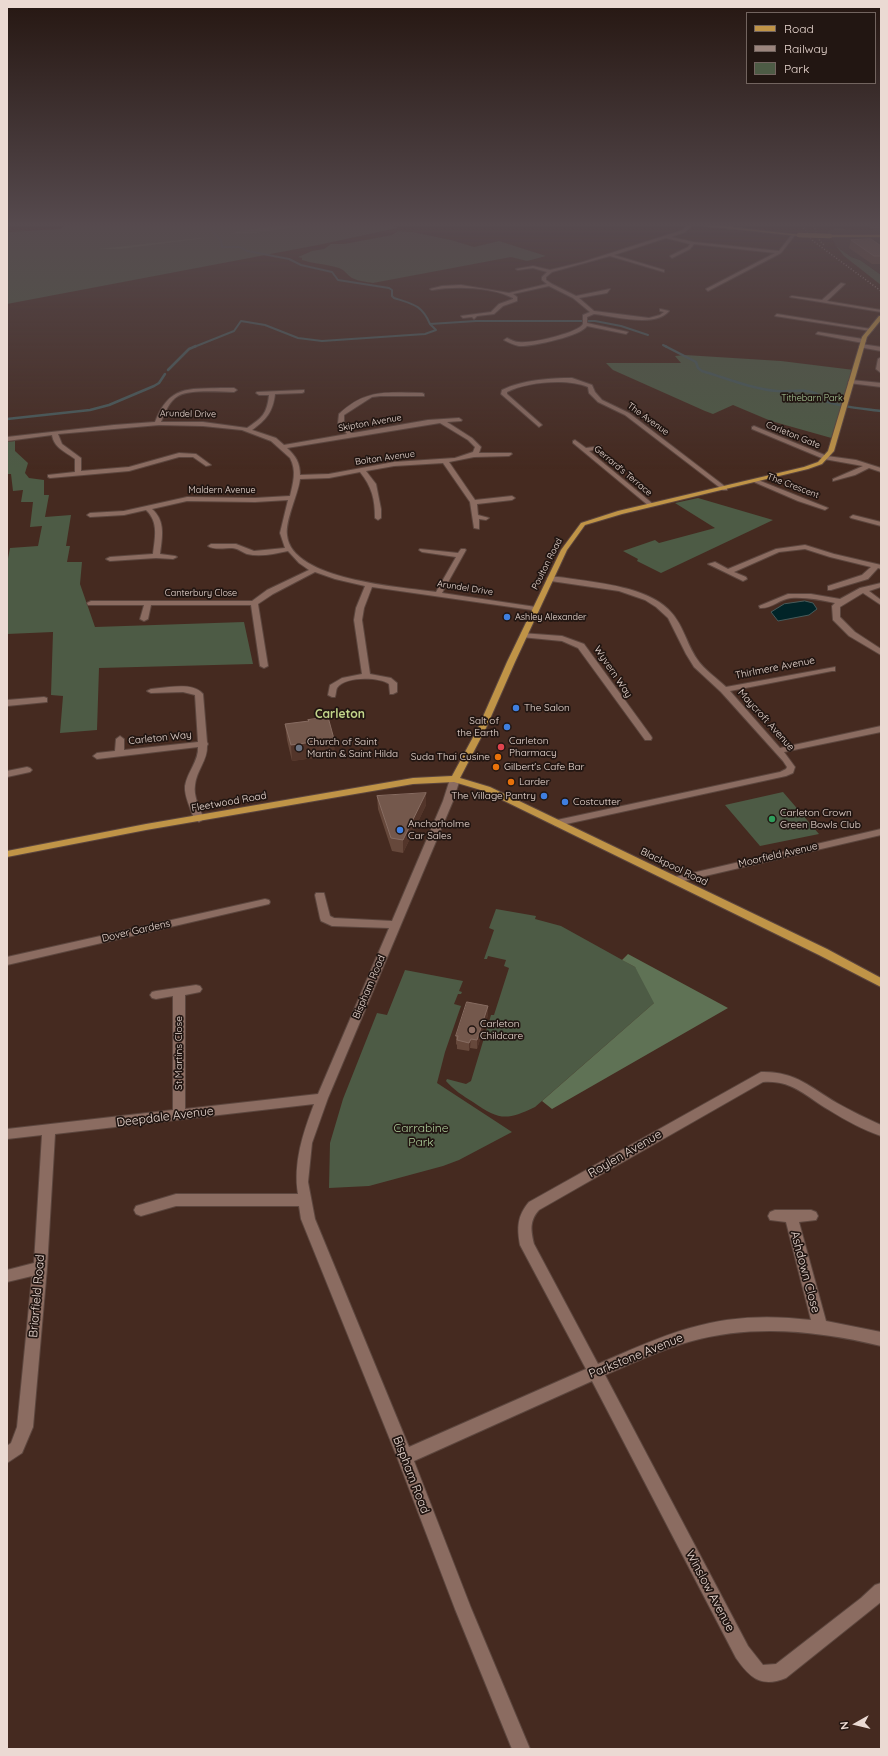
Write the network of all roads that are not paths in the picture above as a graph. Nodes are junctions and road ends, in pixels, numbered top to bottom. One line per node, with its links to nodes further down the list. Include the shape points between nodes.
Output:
1 (501, 305): 8 (street, via 492,313)
2 (584, 305): 7 (street)
3 (842, 305): 6 (street)
4 (667, 311): 7 (street, via 662,316 650,319)
5 (787, 311): 11 (street, via 779,315)
6 (881, 311)
7 (592, 312): 10 (street, via 585,316)
8 (463, 317)
9 (881, 317): 11 (main road)
10 (585, 322): 12 (street); 14 (street, via 583,328 571,334 541,342 520,346)
11 (871, 330): 15 (main road)
12 (626, 333)
13 (818, 333): 15 (street)
14 (506, 340)
15 (863, 340): 16 (main road)
16 (861, 346): 17 (street); 20 (main road)
17 (881, 349)
18 (881, 361): 19 (street)
19 (881, 372)
20 (851, 380): 21 (street); 46 (main road, via 831,451)
21 (881, 386)
22 (234, 390): 33 (street, via 177,394 168,402)
23 (302, 391): 26 (street)
24 (368, 392): 27 (street)
25 (259, 393): 26 (street)
26 (272, 393): 36 (street, via 271,408 267,417)
27 (374, 395): 28 (street, via 406,392); 38 (street, via 342,414 340,421)
28 (422, 395)
29 (542, 418): 30 (street)
30 (533, 419): 34 (street, The Avenue); 57 (street, The Avenue, via 504,394 506,390 566,380 582,382 590,386 592,393 600,401 627,414)
31 (459, 420): 32 (street, Skipton Avenue)
32 (441, 421): 38 (street, Skipton Avenue); 45 (street, via 474,442 478,449)
33 (158, 423): 36 (street, Arundel Drive, via 209,423); 37 (street, Arundel Drive)
34 (539, 425)
35 (754, 428): 46 (street, Carleton Gate)
36 (248, 430): 41 (street, Arundel Drive)
37 (55, 433): 39 (street, Arundel Drive); 52 (street, via 58,444 78,458)
38 (351, 435): 41 (street, Skipton Avenue)
39 (7, 439)
40 (575, 442): 43 (street, Gerrard's Terrace)
41 (284, 447): 54 (street, Arundel Drive, via 293,457)
42 (599, 447): 43 (street, Gerrard's Terrace)
43 (585, 450): 61 (street, Gerrard's Terrace)
44 (509, 454): 45 (street, Bolton Avenue)
45 (473, 455): 47 (street, Bolton Avenue)
46 (826, 458): 49 (street, Carleton Gate); 56 (main road, Poulton Road, via 817,465)
47 (445, 461): 50 (street, Bolton Avenue, via 394,464); 60 (street)
48 (208, 465): 52 (street, via 197,454 172,456 129,469)
49 (869, 466): 51 (street, Carleton Gate); 55 (street)
50 (362, 470): 54 (street, Bolton Avenue, via 329,476); 65 (street, via 372,481)
51 (881, 470)
52 (78, 474): 53 (street)
53 (50, 476)
54 (298, 477): 58 (street, Arundel Drive)
55 (835, 480)
56 (756, 481): 57 (main road, Poulton Road); 64 (street, The Crescent)
57 (725, 489): 61 (main road, Poulton Road)
58 (293, 498): 63 (street, Maldern Avenue, via 188,499); 76 (street, Arundel Drive, via 283,535)
59 (512, 498): 60 (street)
60 (473, 502): 69 (street)
61 (650, 505): 85 (main road, Poulton Road, via 583,524 564,550)
62 (99, 508): 67 (street)
63 (148, 508): 67 (street, Maldern Avenue); 78 (street, via 157,516 159,528)
64 (825, 508)
65 (378, 509): 66 (street); 71 (street)
66 (388, 509)
67 (104, 514): 68 (street, Maldern Avenue)
68 (90, 515)
69 (476, 517): 72 (street); 74 (street)
70 (853, 517): 73 (street, via 871,518)
71 (378, 518)
72 (486, 518)
73 (881, 524)
74 (477, 528)
75 (211, 546): 76 (street, via 236,546 250,553)
76 (289, 549): 83 (street, Arundel Drive)
77 (422, 550): 91 (street, via 462,552)
78 (156, 556): 79 (street); 80 (street, via 120,556)
79 (172, 557)
80 (110, 559)
81 (712, 564): 84 (street)
82 (878, 566): 84 (street, via 832,556 805,544 778,550); 89 (street, via 865,577)
83 (314, 570): 87 (street, Arundel Drive, via 341,579); 95 (street)
84 (728, 572): 86 (street)
85 (551, 579): 98 (main road, Poulton Road); 105 (street, Maycroft Avenue, via 592,584 632,593 659,605 676,622 694,660)
86 (743, 579)
87 (369, 584): 91 (street, Arundel Drive); 104 (street, via 358,620)
88 (881, 585): 90 (street)
89 (831, 588)
90 (863, 590): 92 (street); 96 (street)
91 (438, 594): 98 (street, Arundel Drive)
92 (841, 602): 97 (street, via 811,596 788,596); 101 (street, via 836,606 836,618 852,634)
93 (91, 603): 94 (street, Canterbury Close)
94 (148, 603): 95 (street, Canterbury Close); 99 (street)
95 (254, 603): 102 (street)
96 (881, 603)
97 (763, 606)
98 (536, 609): 100 (main road, Poulton Road)
99 (144, 619)
100 (524, 635): 112 (street, Wyvern Way, via 566,640 581,646); 120 (main road, Poulton Road, via 482,728)
101 (881, 653)
102 (264, 666)
103 (832, 669): 105 (street, Thirlmere Avenue)
104 (366, 676): 107 (street, via 388,678 393,683); 108 (street, via 340,681 333,687)
105 (723, 690): 115 (street, Maycroft Avenue)
106 (151, 691): 114 (street, via 196,691 200,698)
107 (393, 692)
108 (332, 695)
109 (44, 700): 110 (street)
110 (7, 703)
111 (881, 729): 115 (street)
112 (648, 738)
113 (120, 739): 116 (street, Carleton Way)
114 (204, 744): 116 (street, Carleton Way); 121 (street, via 203,753 190,784)
115 (778, 751): 122 (street, Maycroft Avenue, via 791,767 790,771 783,774)
116 (119, 753): 117 (street, Carleton Way)
117 (97, 756)
118 (27, 770): 119 (street)
119 (7, 774)
120 (455, 779): 121 (main road, Fleetwood Road, via 413,781); 122 (main road, Blackpool Road, via 488,789); 128 (street, Bispham Road)
121 (198, 819): 124 (main road, Fleetwood Road)
122 (557, 823): 125 (main road, Blackpool Road)
123 (881, 832): 125 (street, Moorfield Avenue)
124 (7, 854)
125 (675, 880): 130 (main road, Blackpool Road)
126 (320, 895): 128 (street, via 325,918 332,922)
127 (265, 902): 129 (street, Dover Gardens)
128 (396, 925): 134 (street, Bispham Road)
129 (7, 961)
130 (881, 983)
131 (196, 989): 132 (street)
132 (179, 991): 133 (street); 135 (street, St Martins Close)
133 (156, 995)
134 (322, 1098): 135 (street, Deepdale Avenue); 139 (street, Bispham Road, via 306,1143 302,1182)
135 (179, 1115): 136 (street, Deepdale Avenue)
136 (49, 1130): 138 (street, Deepdale Avenue); 144 (street, Briarfield Road)
137 (881, 1131): 148 (street, Roylen Avenue, via 841,1111 788,1078 761,1076 534,1206 527,1213 524,1222 527,1245)
138 (7, 1134)
139 (305, 1200): 140 (street, via 176,1200); 150 (street, Bispham Road, via 308,1219)
140 (141, 1210)
141 (775, 1216): 142 (street, Ashdown Close)
142 (790, 1216): 143 (street, Ashdown Close); 146 (street, Ashdown Close)
143 (811, 1216)
144 (40, 1268): 145 (street); 149 (street, Briarfield Road, via 25,1428 17,1448)
145 (7, 1276)
146 (820, 1328): 147 (street, Parkstone Avenue); 148 (street, Parkstone Avenue, via 777,1324 700,1331)
147 (881, 1339)
148 (595, 1372): 150 (street, Parkstone Avenue); 151 (street, Winslow Avenue, via 742,1652 759,1672 769,1676 780,1672)
149 (7, 1455)
150 (405, 1457): 152 (street, Bispham Road)
151 (881, 1591)
152 (520, 1749)

